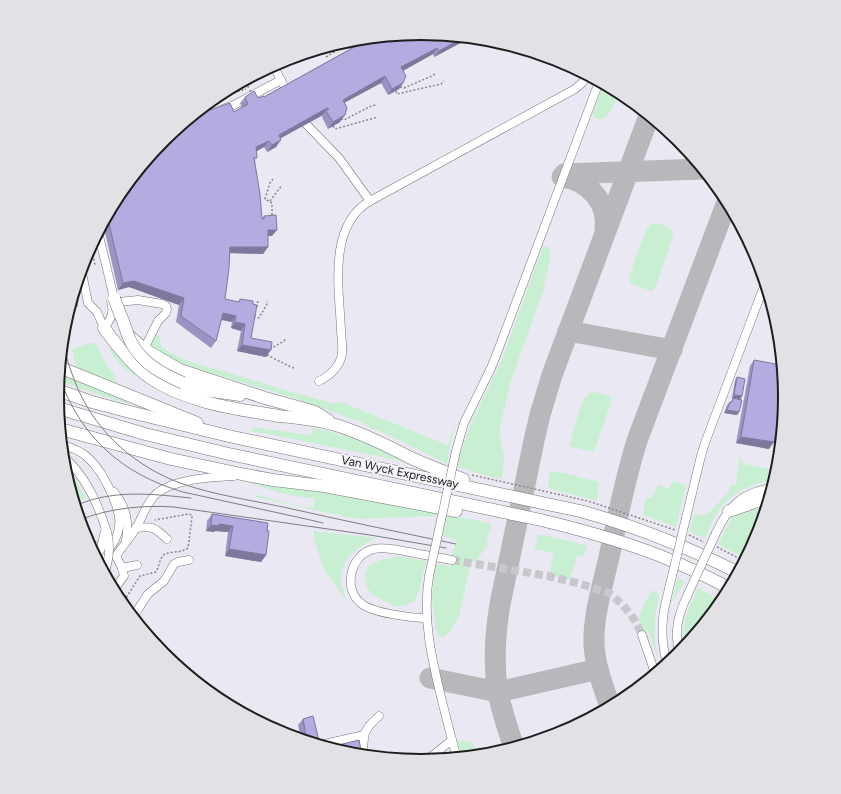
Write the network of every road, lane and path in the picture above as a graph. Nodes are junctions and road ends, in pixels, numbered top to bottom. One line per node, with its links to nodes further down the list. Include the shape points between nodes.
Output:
1 (350, 47): 3 (path)
2 (336, 50): 4 (path)
3 (352, 52)
4 (326, 56)
5 (277, 71): 17 (street, via 286,85)
6 (435, 74): 10 (path, via 404,88)
7 (584, 80): 25 (street, via 575,89)
8 (444, 81): 13 (path, via 441,84 397,94)
9 (248, 85): 12 (path)
10 (400, 87)
11 (597, 87): 90 (street, bridge, via 498,353 464,423 429,576)
12 (249, 88): 14 (path); 15 (path, bridge)
13 (396, 91)
14 (234, 93)
15 (253, 97)
16 (376, 105): 19 (path, via 344,120)
17 (203, 114)
18 (378, 116): 21 (path, via 335,129)
19 (341, 119)
20 (306, 124): 25 (street, via 339,158)
21 (333, 126)
22 (273, 179): 24 (path, via 265,199)
23 (282, 185): 24 (path)
24 (270, 201): 26 (path)
25 (370, 201): 47 (street, via 354,215 343,237 338,268 342,354 331,373)
26 (272, 215)
27 (100, 240): 36 (street, bridge)
28 (98, 244): 36 (street)
29 (93, 256): 30 (path)
30 (95, 265)
31 (83, 279): 40 (street, via 88,303)
32 (762, 292): 93 (street, bridge, via 701,456 666,601 662,633)
33 (79, 294): 38 (path)
34 (258, 299): 37 (path)
35 (267, 301): 39 (path, via 259,318)
36 (112, 302): 40 (street, via 109,321); 43 (highway, via 118,323); 43 (street, via 138,300 166,306 166,313 158,321); 49 (highway, bridge, via 136,351 152,366 197,388)
37 (256, 307)
38 (75, 309)
39 (252, 316)
40 (104, 328): 51 (highway, via 134,364 173,390 228,407)
41 (286, 338): 42 (path, via 270,349)
42 (266, 348)
43 (144, 349): 49 (highway, via 180,370)
44 (267, 354): 45 (path)
45 (294, 368)
46 (65, 369): 53 (highway)
47 (319, 381)
48 (64, 393): 53 (highway, Van Wyck Expressway)
49 (265, 398): 51 (highway, via 315,412)
50 (64, 410): 62 (highway, Van Wyck Expressway, via 222,453)
51 (338, 426): 60 (highway, via 372,438)
52 (65, 430): 56 (highway, via 171,459)
53 (233, 437): 60 (highway, Van Wyck Expressway)
54 (67, 446): 58 (street, via 86,456)
55 (69, 462): 65 (street, via 92,493)
56 (246, 475): 62 (highway, via 329,487 468,513); 66 (street, via 195,479 165,489 151,500)
57 (472, 475): 67 (path, via 588,501)
58 (104, 478): 69 (street, via 119,513); 72 (street, via 125,511)
59 (765, 490): 63 (street, via 746,496)
60 (495, 493): 75 (highway, Van Wyck Expressway, via 609,519)
61 (762, 499): 63 (highway)
62 (484, 508): 87 (highway, Van Wyck Expressway, via 555,523 612,539 652,553)
63 (729, 511): 92 (street, bridge, via 680,611 677,626)
64 (151, 520): 88 (path, via 190,514 192,517 188,548 163,555 156,572 140,576)
65 (105, 526): 76 (street, bridge); 83 (street, bridge, via 109,549)
66 (136, 528): 70 (street, via 152,527); 72 (street)
67 (675, 530)
68 (683, 533): 71 (path)
69 (118, 534): 74 (street, via 108,544); 77 (street, via 111,547)
70 (166, 539)
71 (704, 542)
72 (125, 543): 84 (street, via 116,556)
73 (711, 545): 78 (path)
74 (96, 546)
75 (690, 549): 81 (highway); 85 (highway, Van Wyck Expressway)
76 (99, 552)
77 (100, 555)
78 (739, 559)
79 (189, 560): 89 (street, via 174,564 164,581 148,594)
80 (452, 560): 90 (street, via 376,548 361,556 352,569 350,586 357,600 367,608)
81 (737, 564)
82 (137, 565): 84 (street)
83 (106, 566)
84 (122, 568): 86 (street, via 124,576)
85 (733, 570)
86 (117, 585)
87 (723, 586)
88 (126, 598)
89 (136, 612)
90 (427, 618): 97 (street, via 437,680)
91 (642, 635): 94 (street)
92 (678, 644)
93 (666, 656)
94 (653, 667)
95 (379, 716): 96 (street, via 370,724)
96 (364, 735): 98 (street); 99 (street)
97 (452, 740): 100 (street); 101 (street)
98 (331, 743)
99 (363, 749)
100 (456, 752)
101 (435, 753)

